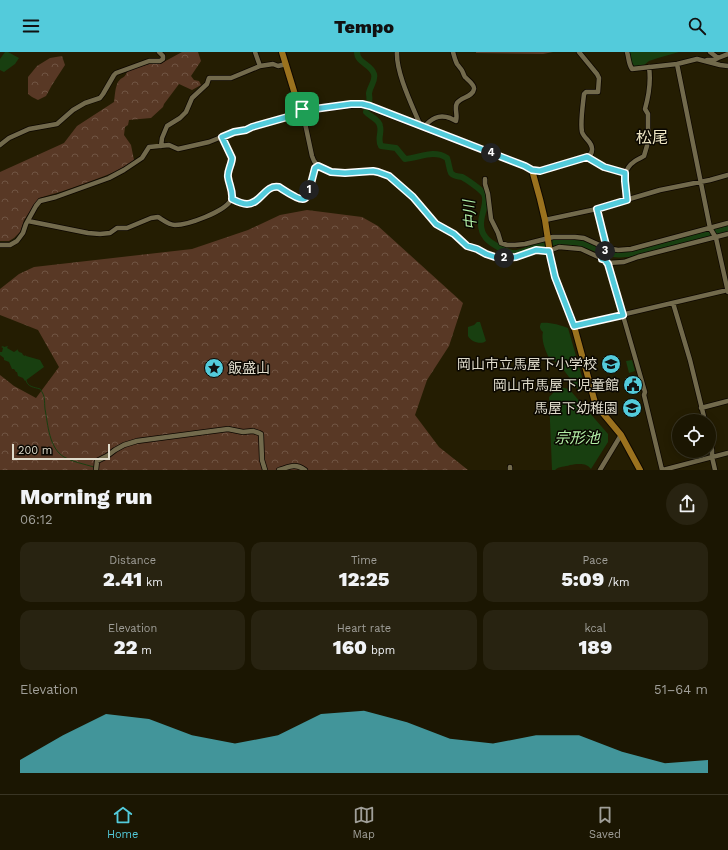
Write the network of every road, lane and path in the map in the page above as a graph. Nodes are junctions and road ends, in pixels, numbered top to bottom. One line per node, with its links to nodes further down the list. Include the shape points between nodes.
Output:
1 (159, 52): 20 (street, via 163,56 162,60 150,61 116,73 100,98 73,110 57,124 29,129)
2 (255, 52): 14 (street)
3 (282, 52): 12 (main road)
4 (397, 52): 18 (street, via 406,90)
5 (453, 52): 18 (street, via 457,64 473,85 474,91 457,102 456,121 437,117)
6 (579, 52): 22 (street, via 599,78 598,92 584,94 582,131 583,136 592,145 592,152)
7 (627, 52): 16 (street, via 632,69)
8 (710, 52): 10 (street)
9 (728, 54): 10 (street)
10 (718, 58): 11 (street)
11 (700, 59): 13 (street); 15 (street)
12 (286, 64): 14 (street); 17 (main road)
13 (677, 64): 16 (street); 28 (street)
14 (260, 66): 21 (street, via 231,78 209,78 207,84 192,98 186,112 167,126)
15 (728, 66)
16 (650, 67): 25 (street, via 650,85 645,109 648,114 649,139 644,156 635,161)
17 (302, 112): 18 (main road, via 351,104 368,105); 19 (street); 23 (street, via 312,156)
18 (422, 126): 24 (main road)
19 (222, 137): 21 (street, via 179,149); 29 (street, via 232,158 228,176)
20 (0, 145)
21 (161, 145): 33 (street, via 149,147 145,156 109,178 40,201)
22 (587, 157): 24 (street, via 540,171); 25 (street, via 604,167)
23 (318, 166): 29 (street, via 315,168 308,195 304,199 276,186 251,203); 41 (street, via 331,172 373,171 389,176 413,197 436,224 454,234 467,246 486,254 506,258)
24 (532, 170): 32 (main road)
25 (625, 173): 30 (street)
26 (728, 175): 28 (street)
27 (485, 179): 37 (street, via 491,219 501,243 525,244)
28 (701, 181): 30 (street); 35 (street)
29 (232, 199): 33 (street, via 217,211 186,223 174,225 158,217 104,234)
30 (627, 200): 31 (street)
31 (597, 209): 32 (street); 40 (street)
32 (545, 220): 37 (main road)
33 (28, 221): 39 (street, via 17,240)
34 (728, 224): 35 (street)
35 (710, 228): 38 (street); 40 (street, via 631,249)
36 (728, 234): 38 (street)
37 (548, 238): 40 (street, via 584,238); 41 (main road)
38 (716, 238): 43 (street); 44 (street)
39 (0, 245)
40 (606, 248): 42 (street)
41 (549, 249): 42 (street, via 581,248); 47 (main road, via 555,277)
42 (603, 257): 43 (street)
43 (608, 264): 46 (street)
44 (728, 289): 45 (street)
45 (673, 303): 46 (street); 49 (street)
46 (623, 315): 47 (street); 62 (street, via 645,392)
47 (574, 326): 51 (main road, via 596,405)
48 (728, 401): 49 (street)
49 (702, 408): 50 (street)
50 (703, 414)
51 (621, 435): 60 (street); 61 (main road)
52 (728, 453): 53 (street)
53 (716, 456)
54 (708, 458): 62 (street)
55 (712, 458): 63 (street)
56 (96, 468): 57 (street, via 99,460 132,442 228,429 261,434)
57 (265, 470)
58 (279, 470): 59 (street, via 292,466)
59 (305, 470)
60 (600, 470)
61 (640, 470)
62 (663, 470)
63 (715, 470)

